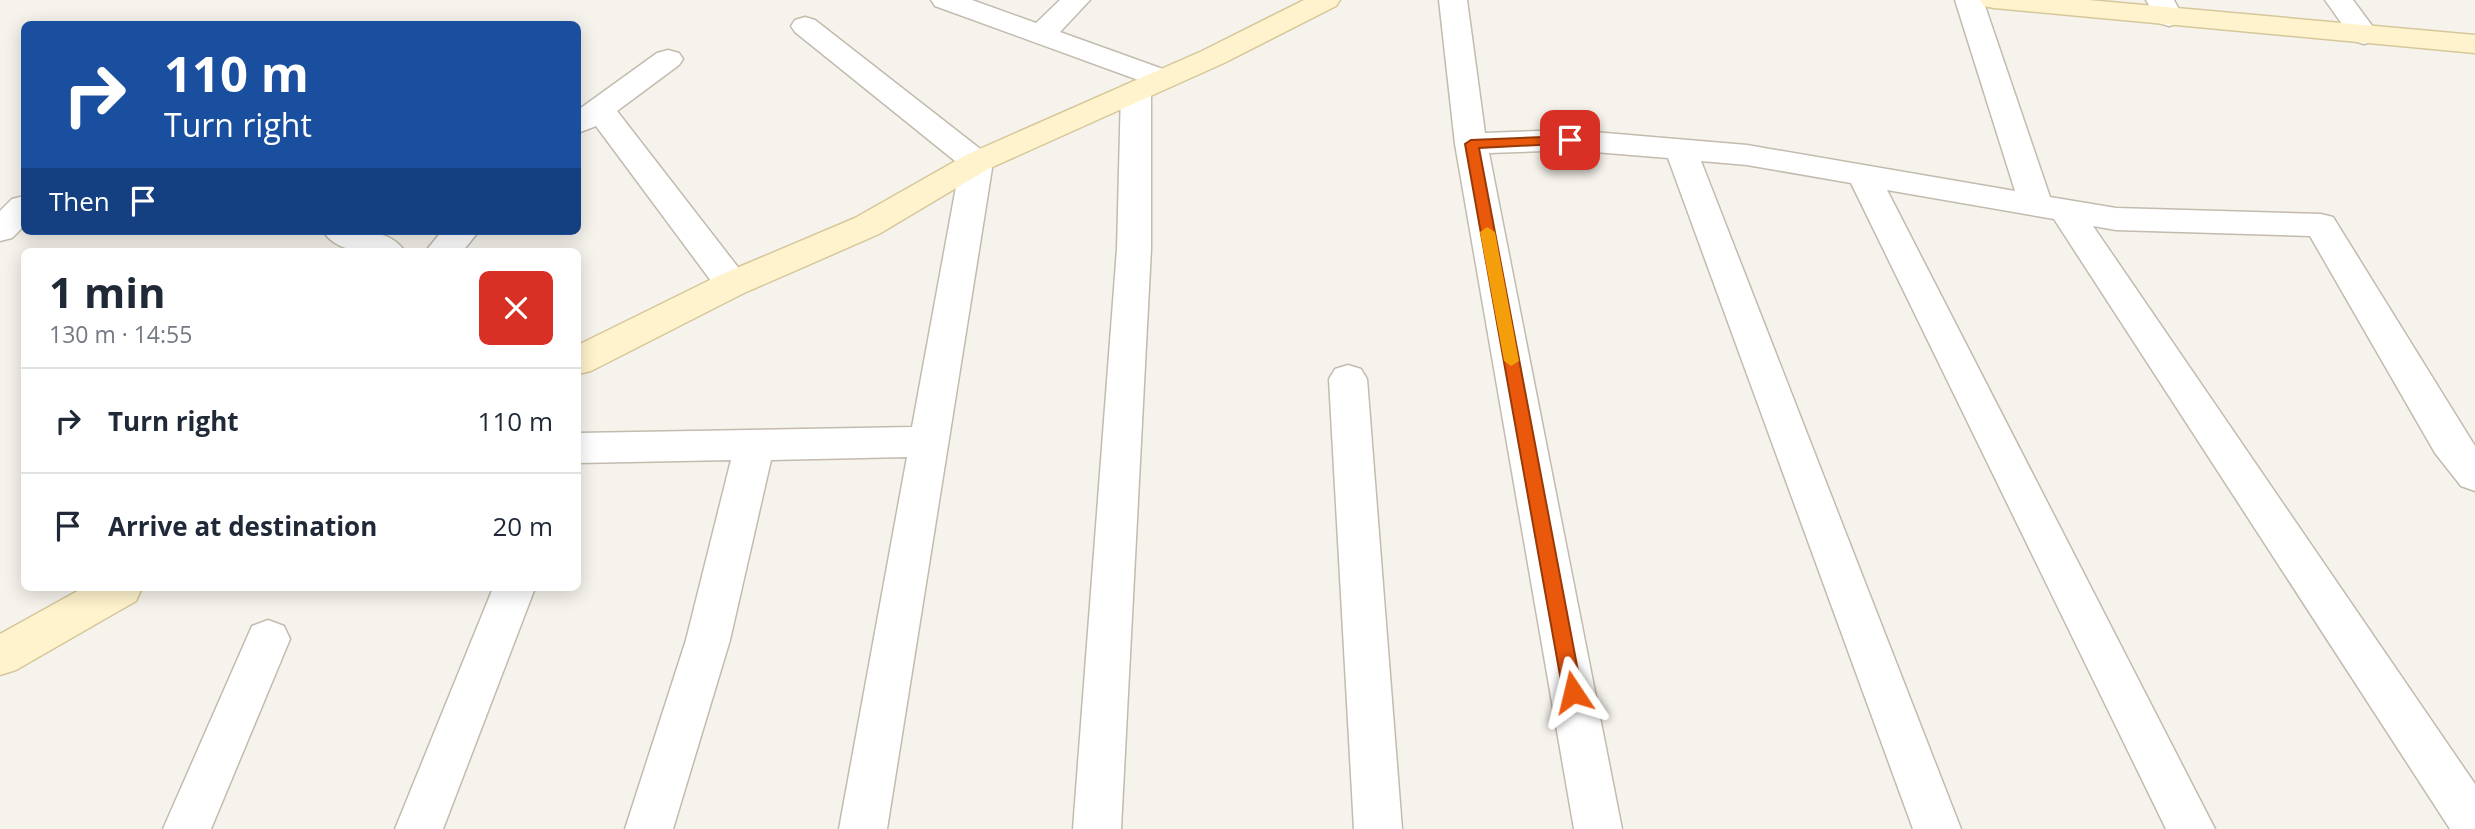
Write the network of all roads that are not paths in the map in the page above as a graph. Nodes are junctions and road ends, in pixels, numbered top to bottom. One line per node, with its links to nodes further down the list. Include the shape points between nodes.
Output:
1 (945, 0): 10 (street)
2 (1076, 0): 10 (street)
3 (1326, 0): 14 (street)
4 (1453, 0): 16 (street)
5 (1969, 0): 20 (street)
6 (1994, 0): 8 (street)
7 (2339, 0): 11 (street)
8 (2165, 8): 11 (street)
9 (805, 26): 18 (street)
10 (1041, 34): 14 (street)
11 (2364, 35): 12 (street)
12 (2475, 44)
13 (668, 59): 15 (street)
14 (1150, 85): 18 (street); 44 (street, via 1134,249)
15 (588, 117): 27 (street)
16 (1471, 144): 17 (street, via 1570,140); 46 (street)
17 (1681, 150): 19 (street, via 1747,155); 47 (street)
18 (977, 162): 27 (street, via 867,226); 30 (street)
19 (1864, 176): 20 (street); 48 (street)
20 (2050, 206): 31 (street, via 2116,219 2320,225); 39 (street)
21 (21, 210): 22 (street)
22 (0, 230)
23 (349, 235): 25 (street)
24 (458, 235): 26 (street)
25 (379, 248)
26 (446, 248)
27 (732, 284): 28 (street)
28 (581, 358)
29 (1348, 379): 45 (street)
30 (931, 442): 32 (street); 43 (street)
31 (2462, 442): 34 (street)
32 (754, 447): 33 (street); 42 (street, via 684,727)
33 (581, 448)
34 (2475, 475)
35 (116, 591): 38 (street)
36 (513, 591): 41 (street)
37 (268, 639): 40 (street)
38 (0, 656)
39 (2475, 825)
40 (187, 829)
41 (419, 829)
42 (649, 829)
43 (863, 829)
44 (1097, 829)
45 (1378, 829)
46 (1598, 829)
47 (1937, 829)
48 (2191, 829)

